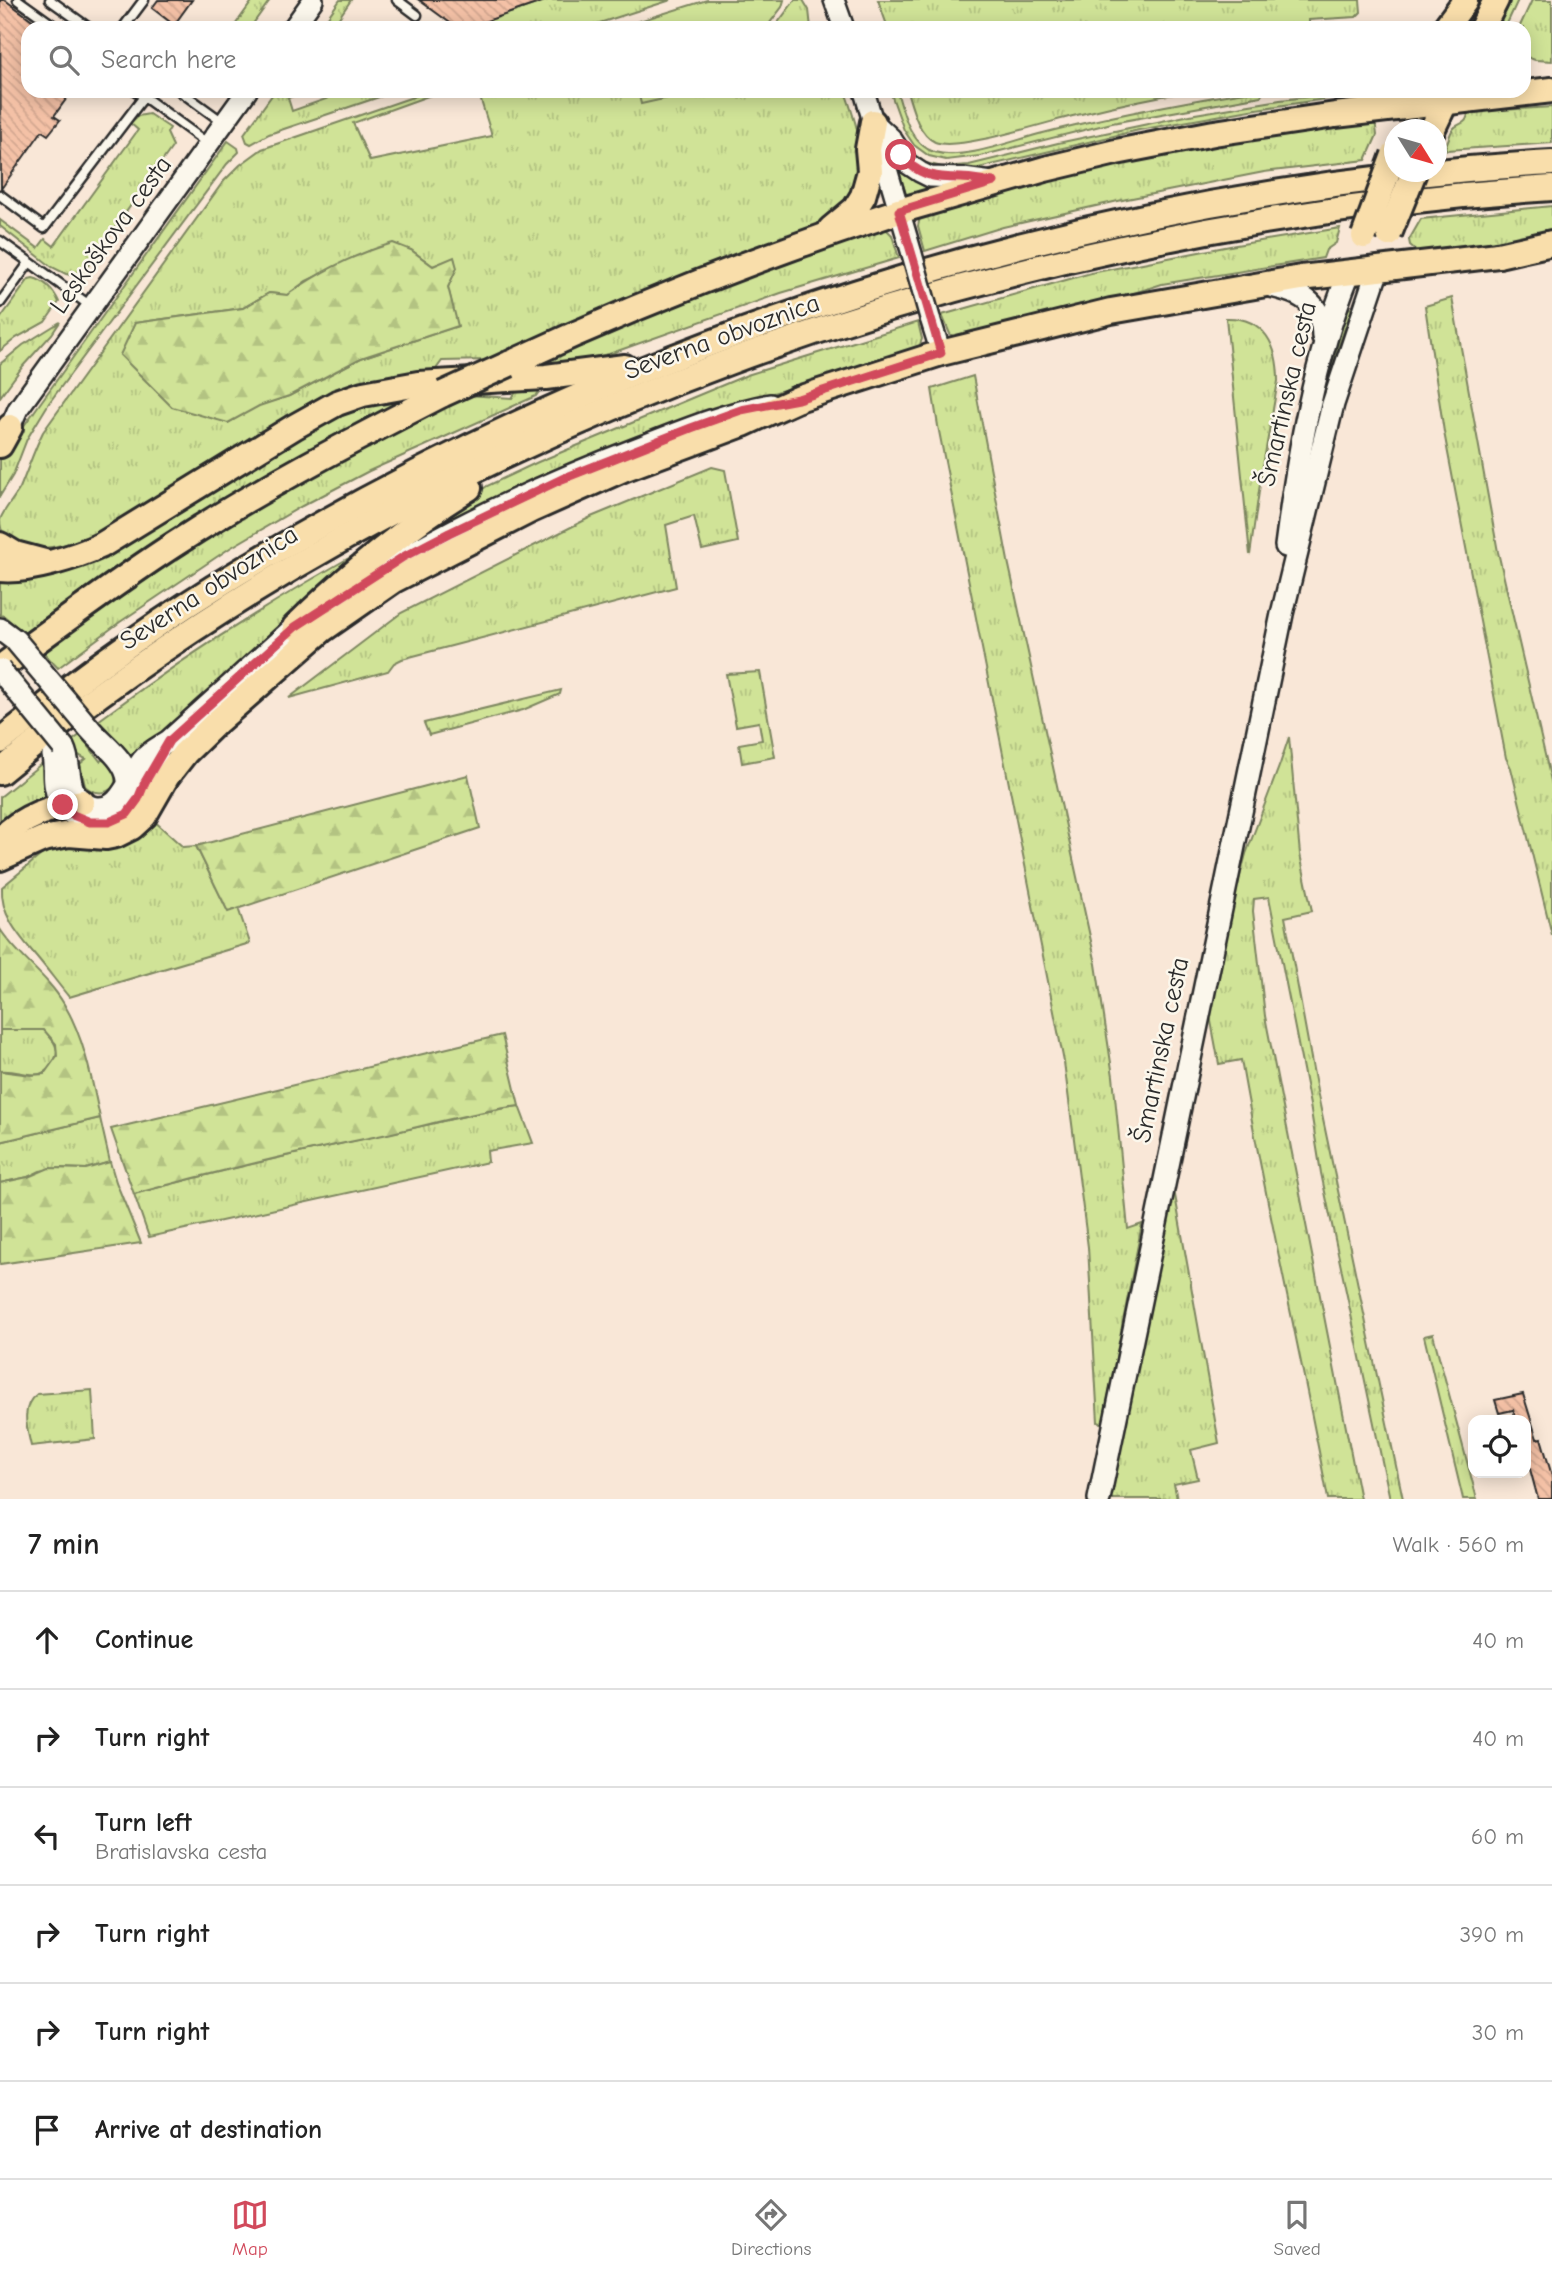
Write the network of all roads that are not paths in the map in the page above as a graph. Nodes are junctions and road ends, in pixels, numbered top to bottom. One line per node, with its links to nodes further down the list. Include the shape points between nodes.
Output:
1 (18, 0): 10 (lane)
2 (50, 0): 11 (lane)
3 (144, 0): 12 (lane)
4 (313, 0): 13 (street)
5 (397, 0): 9 (lane)
6 (834, 0): 14 (street)
7 (1496, 0): 17 (main road); 18 (main road)
8 (1465, 1): 15 (main road); 16 (main road)
9 (417, 15)
10 (47, 21)
11 (79, 21)
12 (128, 21)
13 (298, 21)
14 (842, 21)
15 (1450, 21)
16 (1456, 21)
17 (1486, 21)
18 (1492, 21)
19 (137, 98): 39 (lane, via 44,228)
20 (145, 98): 33 (lane)
21 (190, 98): 32 (lane)
22 (242, 98): 32 (street, Leskoškova cesta)
23 (866, 98): 31 (street)
24 (1369, 98): 28 (main road)
25 (1429, 98): 28 (main road)
26 (1434, 98): 29 (main road)
27 (1435, 98): 30 (main road)
28 (1335, 115): 35 (main road, via 1169,141)
29 (1416, 119)
30 (1433, 119)
31 (873, 122): 35 (street, via 891,138 908,164 930,177); 40 (street); 41 (main road, via 870,171 863,196 847,217)
32 (224, 123): 33 (street, Leskoškova cesta)
33 (209, 145): 51 (street, Leskoškova cesta)
34 (1552, 163): 54 (main road, Severna obvoznica, via 1312,188 1090,230 894,282)
35 (994, 182): 40 (main road)
36 (1385, 182): 48 (main road, Šmartinska cesta, bridge)
37 (1410, 182): 47 (main road, Šmartinska cesta, bridge)
38 (1552, 188): 56 (main road, Severna obvoznica, via 1445,196 1292,216 1038,267 802,337)
39 (0, 195)
40 (899, 211): 41 (main road); 53 (street, bridge)
41 (820, 237): 64 (main road, bridge, via 644,304 443,394 307,465 180,540)
42 (0, 242): 46 (lane)
43 (1552, 243): 45 (main road)
44 (1552, 253): 45 (street)
45 (1498, 255): 47 (main road)
46 (29, 263): 50 (lane); 51 (lane)
47 (1378, 270): 48 (main road); 61 (main road, Šmartinska cesta, via 1333,404)
48 (1349, 273): 49 (main road); 52 (main road, Šmartinska cesta)
49 (1260, 284): 52 (main road, via 1301,296 1315,307 1322,323); 53 (main road, via 1111,311)
50 (0, 303)
51 (92, 307): 57 (street, Leskoškova cesta)
52 (1323, 346): 61 (main road, Šmartinska cesta, via 1294,486)
53 (941, 353): 55 (main road)
54 (673, 358): 59 (main road, via 593,373 418,384 363,394 294,427 112,540); 67 (main road, Severna obvoznica, via 512,426 356,504 209,591)
55 (798, 399): 62 (main road, via 741,410 562,479 403,557); 74 (main road, via 531,510 394,580 322,630 184,753 132,827 116,835 69,834 43,839)
56 (576, 424): 62 (main road, via 456,496 393,541 337,585); 69 (main road, Severna obvoznica, via 421,498 276,579 130,674)
57 (6, 427)
58 (0, 545): 59 (main road)
59 (46, 562): 60 (main road, via 26,570)
60 (0, 569)
61 (1282, 614): 75 (main road, Šmartinska cesta)
62 (295, 627): 68 (main road)
63 (8, 635): 70 (main road, bridge, via 120,760)
64 (0, 669): 66 (main road, bridge)
65 (0, 684): 66 (main road)
66 (23, 706): 71 (main road, via 46,742 58,751 55,785)
67 (0, 741)
68 (169, 741): 70 (main road, via 146,756); 71 (main road, via 127,814 99,823)
69 (0, 772)
70 (128, 780): 71 (main road, via 123,794 110,805)
71 (76, 809): 72 (main road, via 33,816); 73 (main road, via 65,820 23,834)
72 (0, 840)
73 (0, 849)
74 (0, 858)
75 (1099, 1499)

